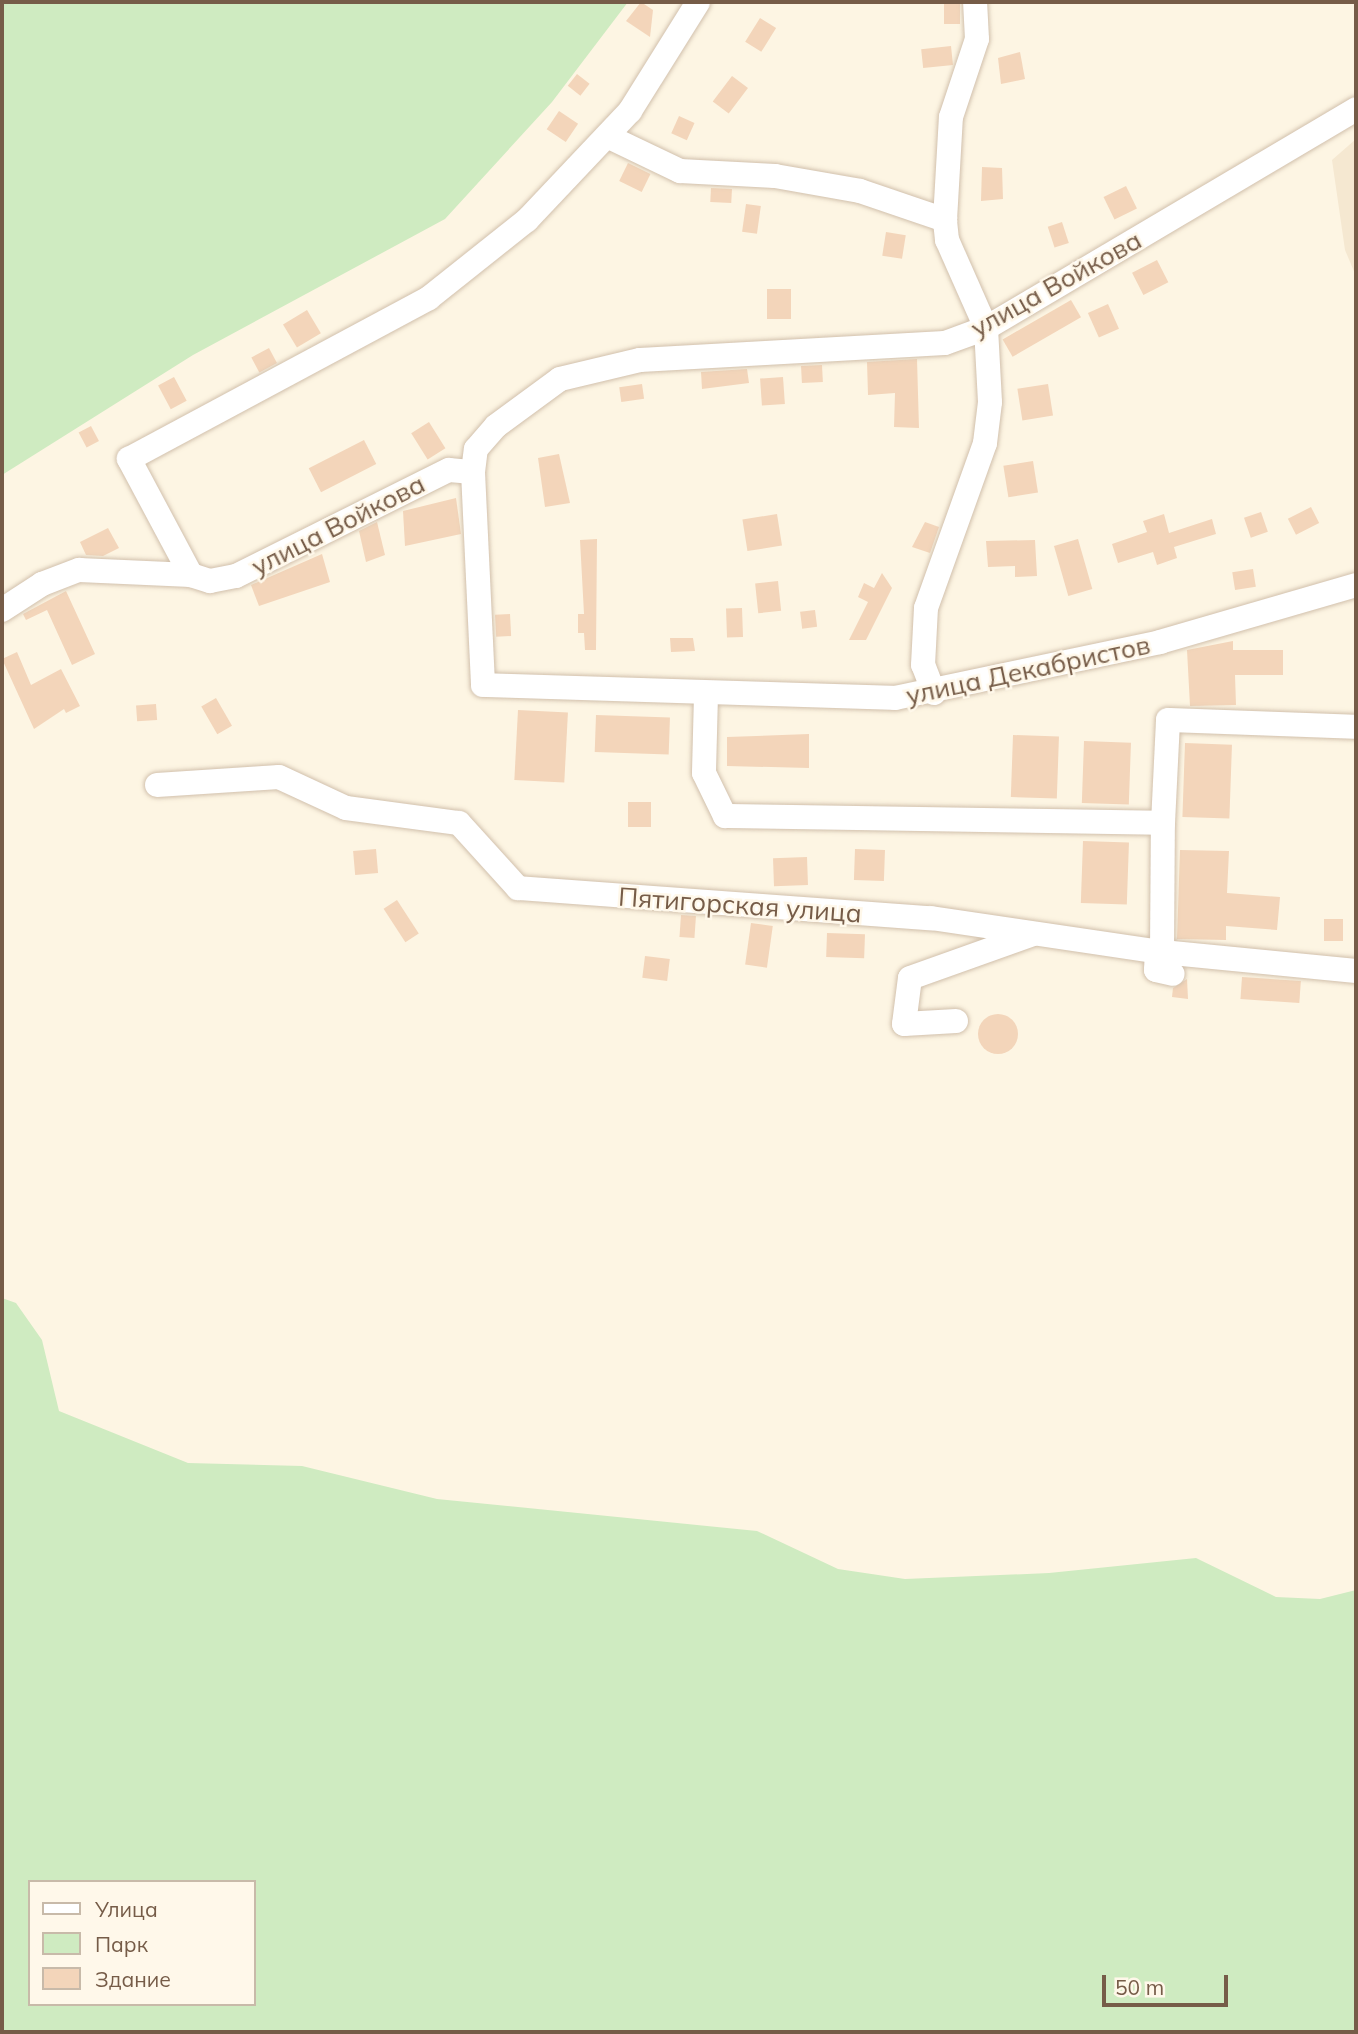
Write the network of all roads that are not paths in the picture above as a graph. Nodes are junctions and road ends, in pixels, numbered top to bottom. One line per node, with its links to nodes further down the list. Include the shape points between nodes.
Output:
1 (698, 2): 4 (street, via 630,111)
2 (975, 2): 5 (street, via 977,39 951,117)
3 (1356, 109): 6 (street, улица Войкова)
4 (609, 136): 5 (street, via 680,171 775,176 860,191); 8 (street, via 527,220 429,298 129,460)
5 (945, 220): 6 (street, via 947,240)
6 (986, 328): 7 (street, улица Войкова, via 945,343 640,360 560,379 496,426 476,449); 11 (street, via 990,402 985,443 926,608 921,641 923,665)
7 (473, 472): 8 (street, улица Войкова, via 449,470 236,576 210,581); 12 (street, улица Декабристов, via 483,685)
8 (191, 575): 10 (street, улица Войкова, via 79,570 42,584)
9 (1356, 585): 11 (street, улица Декабристов, via 1160,642)
10 (2, 610)
11 (934, 693): 12 (street, улица Декабристов, via 895,698)
12 (706, 695): 15 (street, via 704,773 725,816)
13 (1356, 727): 15 (street, via 1168,720)
14 (158, 785): 16 (street, Пятигорская улица, via 279,777 346,808 459,822 518,888 931,918)
15 (1163, 823): 17 (street)
16 (1035, 933): 17 (street, Пятигорская улица); 19 (street, via 911,978 905,1024)
17 (1164, 959): 18 (street, Пятигорская улица)
18 (1356, 971)
19 (956, 1021)

